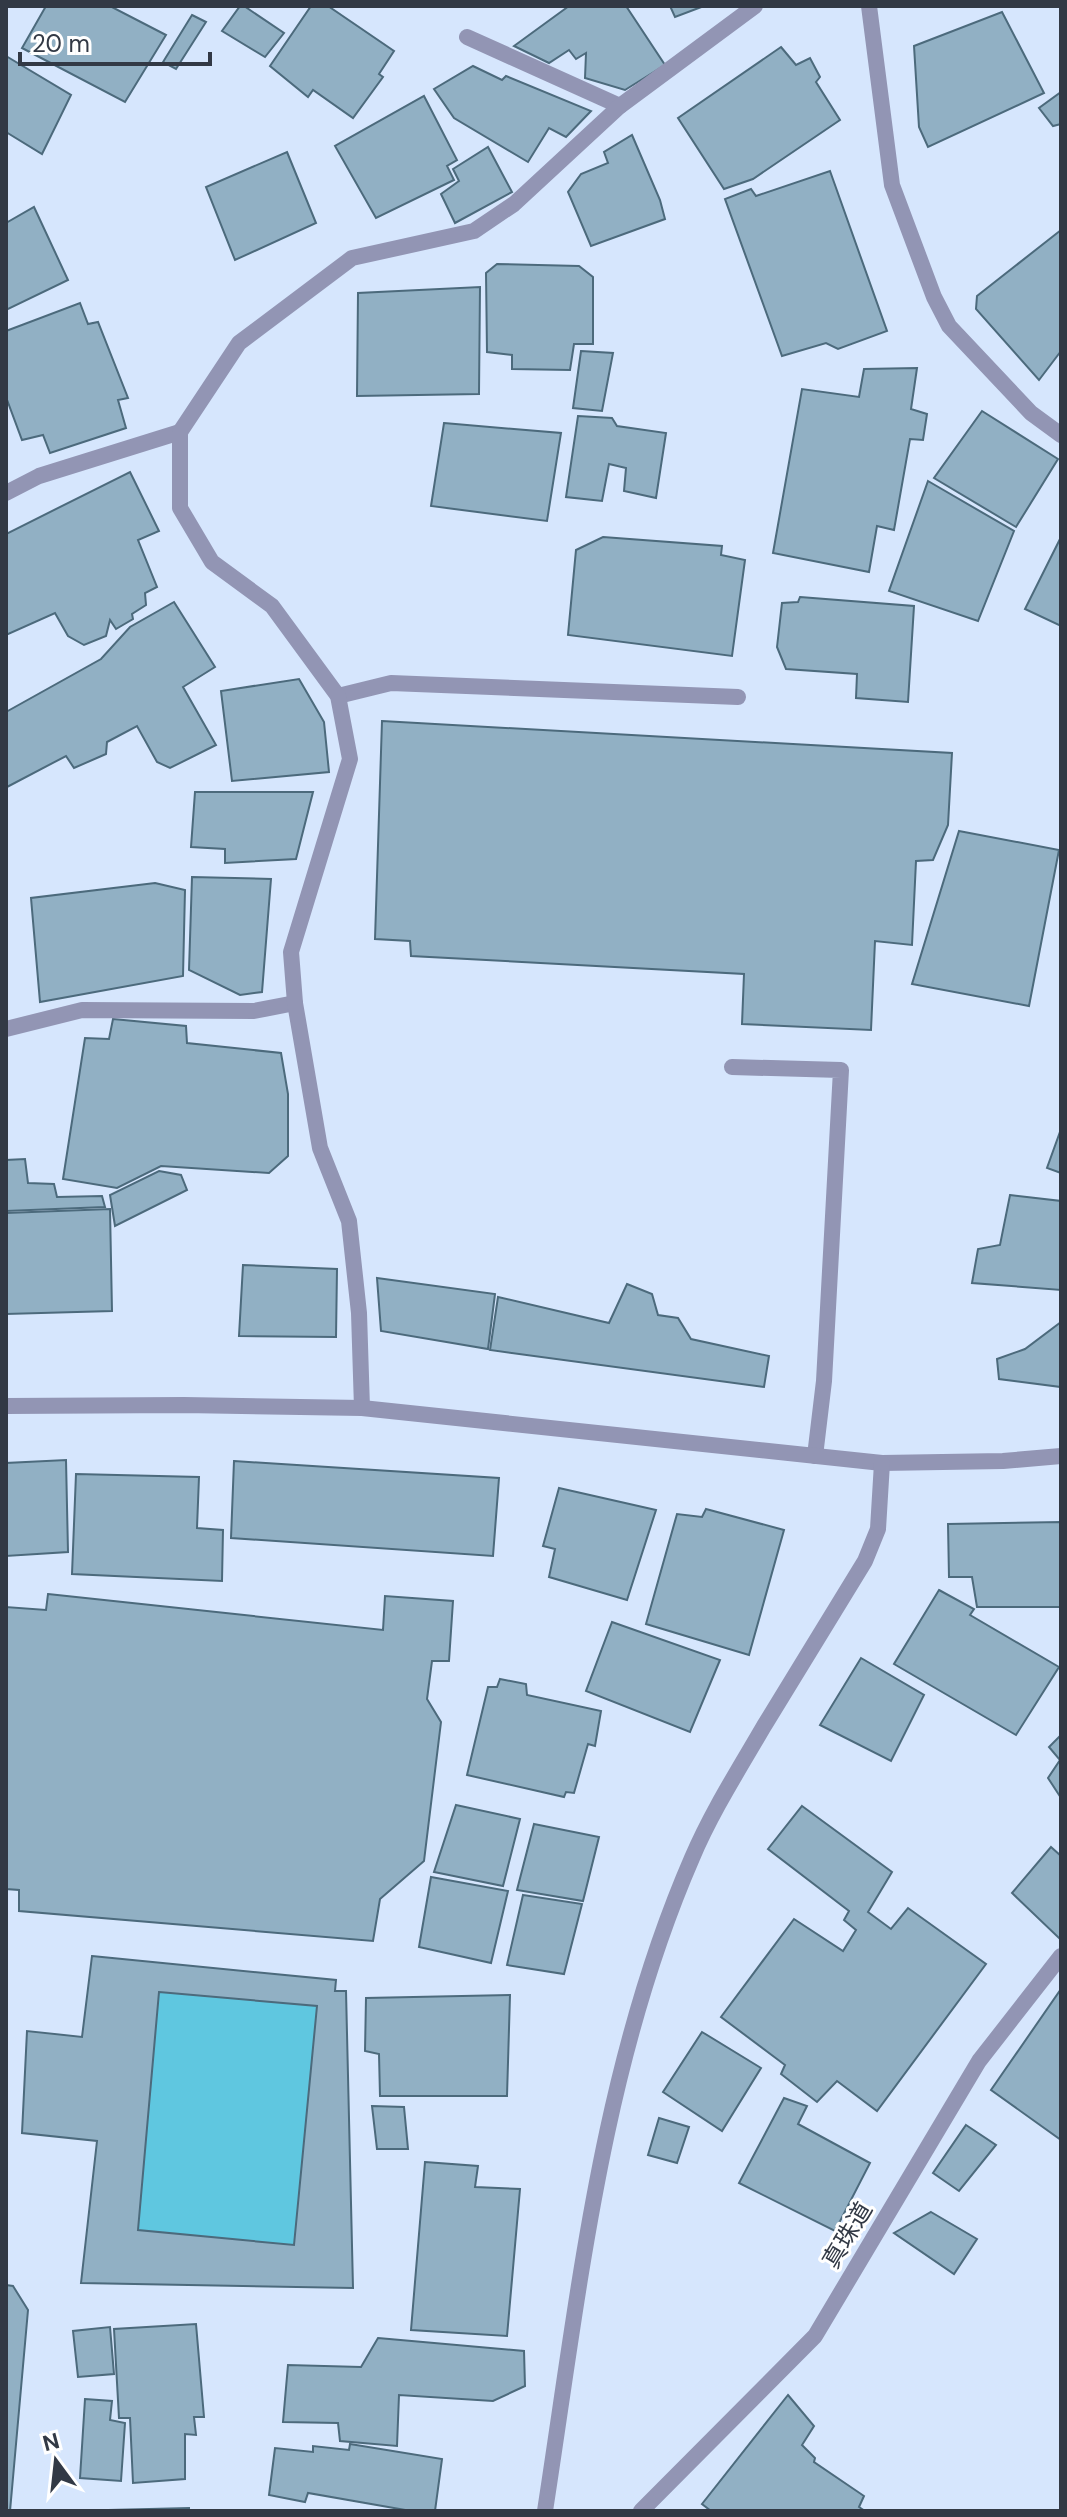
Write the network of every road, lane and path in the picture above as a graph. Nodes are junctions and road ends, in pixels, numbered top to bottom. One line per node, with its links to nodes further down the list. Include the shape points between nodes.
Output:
1 (755, 6): 4 (street)
2 (869, 6): 6 (street, via 892,185 934,297 949,326 1031,413)
3 (467, 37): 4 (street)
4 (620, 106): 5 (street, via 514,204 474,231 352,258 239,343)
5 (180, 432): 7 (street, via 39,476); 8 (street, via 180,508 204,549 212,562 272,606)
6 (1061, 435)
7 (6, 493)
8 (338, 696): 9 (street, via 391,683); 10 (street, via 350,759 291,952)
9 (738, 697)
10 (295, 1003): 11 (street, via 254,1011 82,1010); 14 (street, via 320,1148 349,1221)
11 (6, 1029)
12 (732, 1067): 15 (street, via 841,1070)
13 (6, 1406): 14 (street)
14 (362, 1408): 15 (street)
15 (815, 1456): 17 (street)
16 (1061, 1456): 17 (street)
17 (882, 1463): 19 (street, via 878,1529 865,1561 739,1768 693,1856 660,1936 606,2127)
18 (1061, 1956): 20 (street, 真珠道, via 979,2061 815,2336)
19 (545, 2511)
20 (641, 2511)

